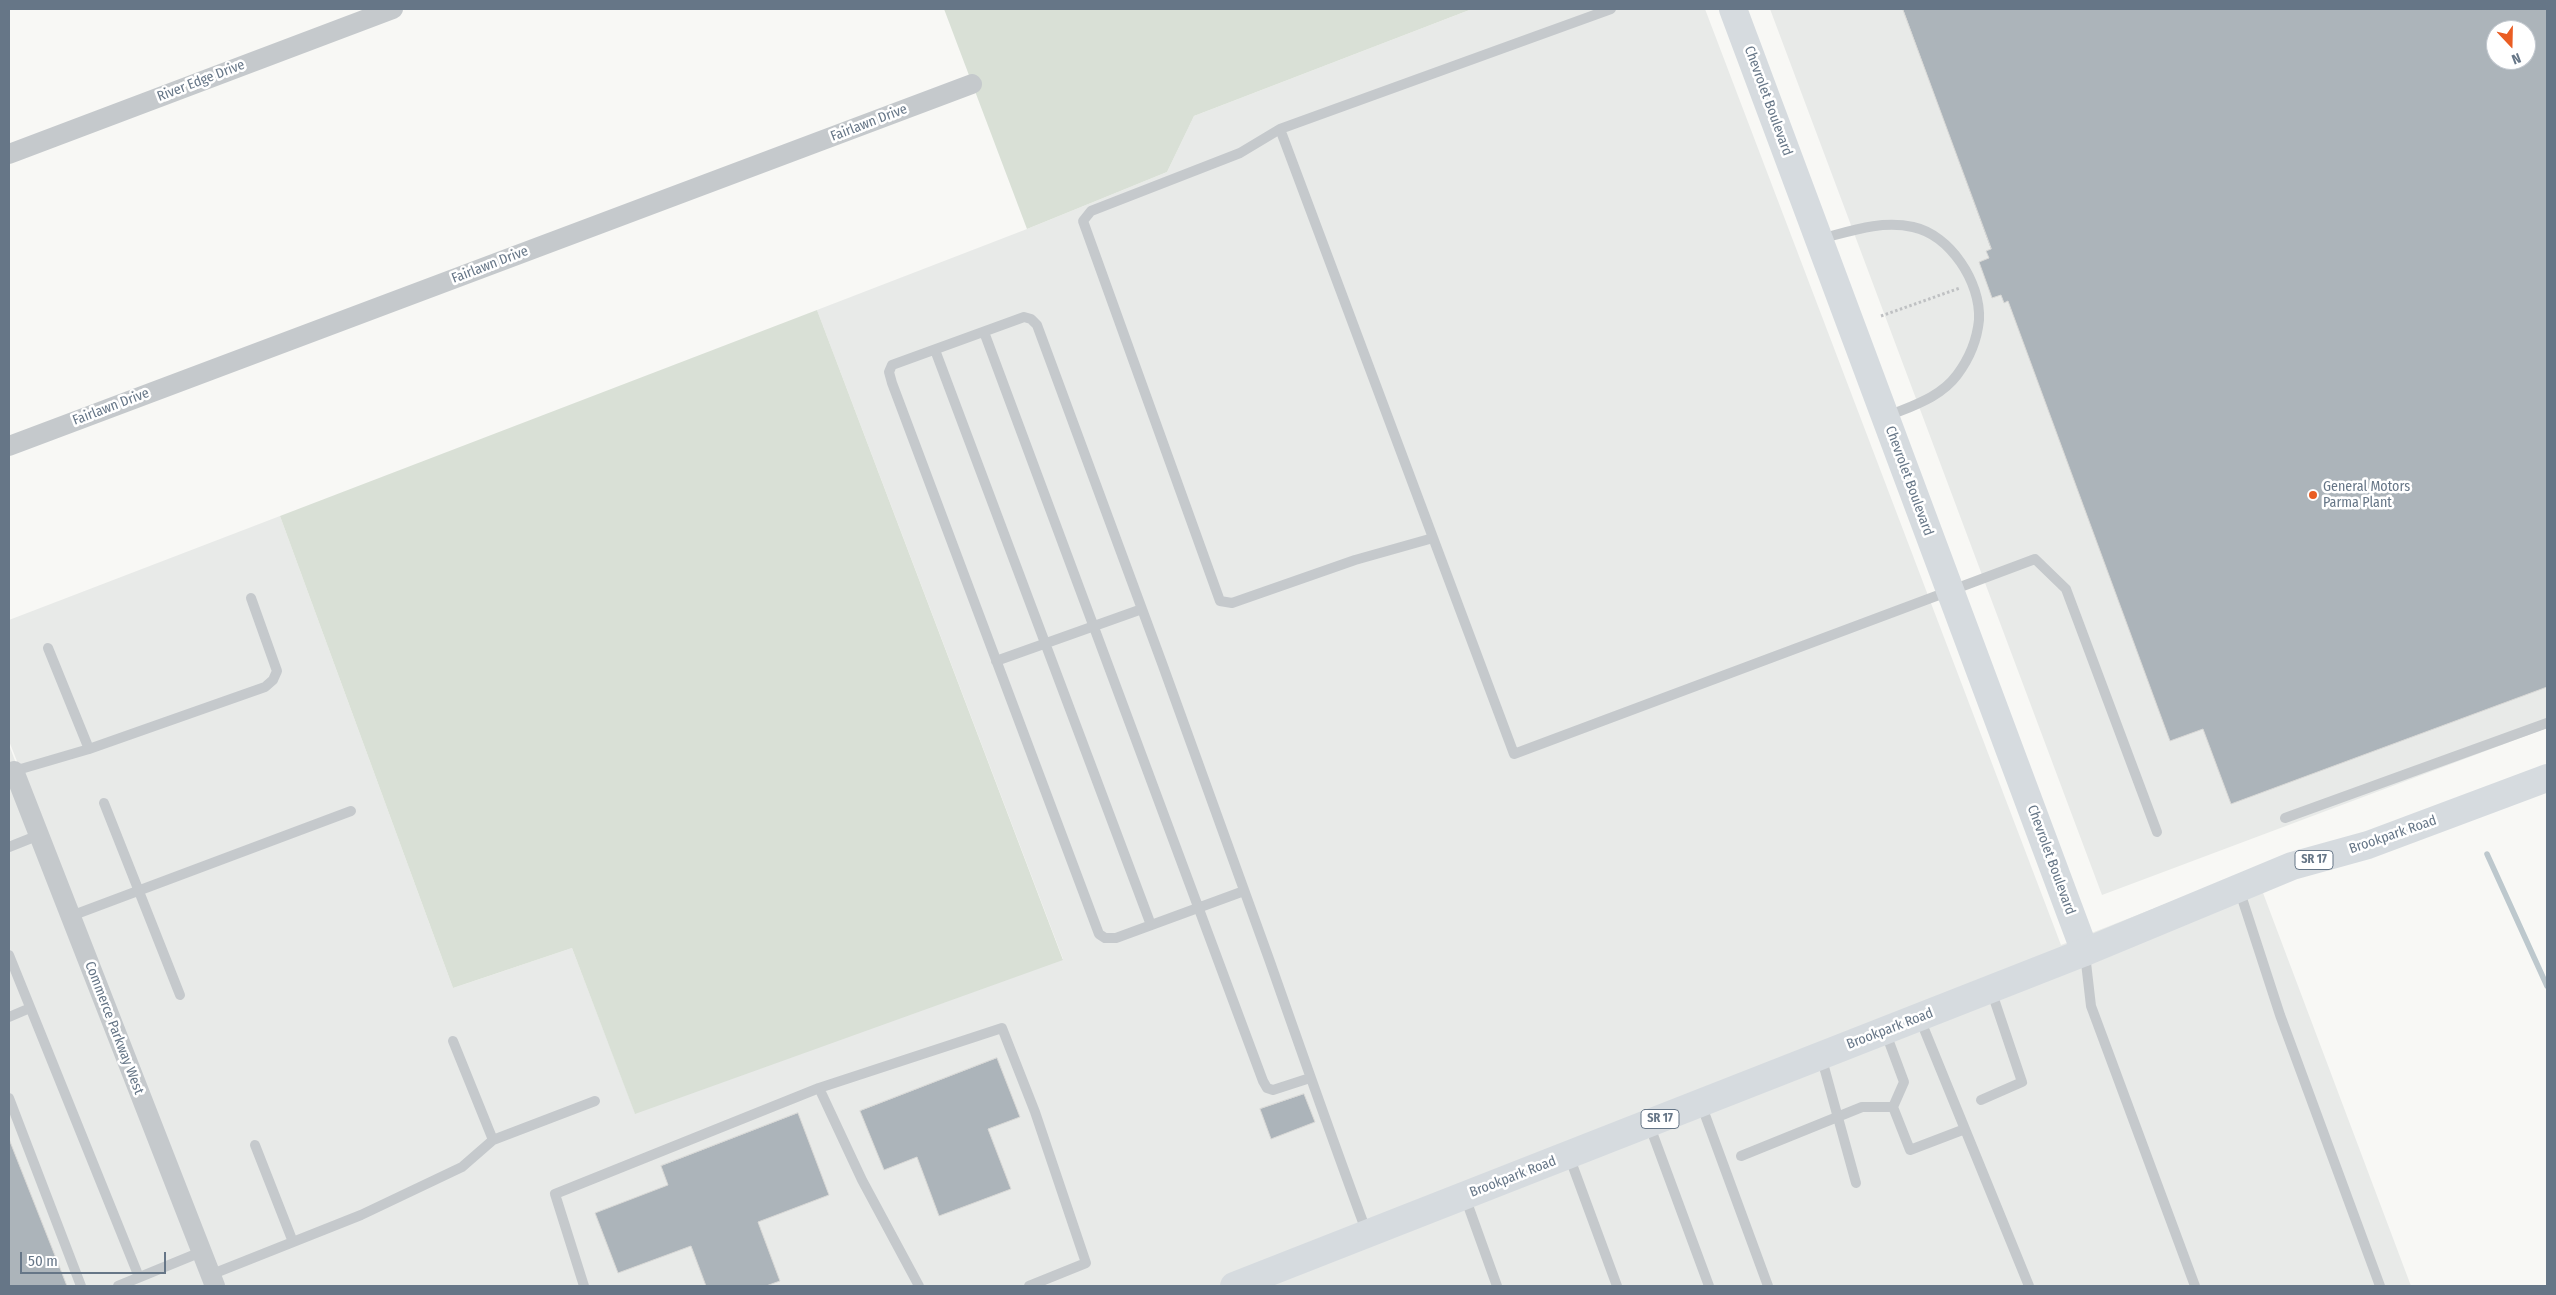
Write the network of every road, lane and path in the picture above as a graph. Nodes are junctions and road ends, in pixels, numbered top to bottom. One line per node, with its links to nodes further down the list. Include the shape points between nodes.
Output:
1 (393, 9): 6 (street, River Edge Drive)
2 (1611, 9): 5 (lane)
3 (1733, 9): 7 (main road, Chevrolet Boulevard)
4 (972, 84): 13 (street, Fairlawn Drive)
5 (1280, 129): 14 (lane); 14 (lane, via 1240,153 1091,210 1083,221 1220,601 1232,603 1354,560)
6 (9, 154)
7 (1819, 239): 8 (lane, via 1869,226 1914,227 1936,236 1961,264); 12 (main road, Chevrolet Boulevard)
8 (1971, 284): 9 (path); 12 (lane, via 1979,318 1966,362 1943,389)
9 (1881, 316)
10 (984, 332): 11 (lane); 17 (lane, via 1024,318 1037,325); 18 (lane)
11 (935, 350): 19 (lane); 21 (lane, via 892,366 889,372)
12 (1886, 417): 15 (main road, Chevrolet Boulevard)
13 (9, 446)
14 (1433, 538): 15 (lane, via 1514,754)
15 (1951, 591): 29 (lane, via 2035,559 2066,589); 38 (main road, Chevrolet Boulevard)
16 (251, 598): 23 (lane, via 277,671 273,680 265,687)
17 (1142, 609): 18 (lane); 34 (lane)
18 (1093, 627): 19 (lane); 35 (lane)
19 (1044, 644): 21 (lane); 37 (lane)
20 (48, 648): 23 (lane)
21 (996, 661): 37 (lane, via 1099,934 1105,938 1116,938)
22 (2547, 723): 28 (lane)
23 (89, 749): 24 (lane)
24 (14, 771): 30 (street, Commerce Parkway West)
25 (2547, 778): 32 (main road, Brookpark Road / SR 17, via 2368,845 2292,866)
26 (104, 803): 33 (lane)
27 (351, 811): 33 (lane)
28 (2285, 818)
29 (2157, 832)
30 (39, 835): 31 (lane); 36 (street, Commerce Parkway West)
31 (9, 847)
32 (2239, 888): 38 (main road, Brookpark Road / SR 17); 81 (lane, via 2280,1016)
33 (138, 890): 36 (lane); 41 (lane)
34 (1244, 891): 35 (lane); 48 (lane)
35 (1198, 908): 37 (lane); 48 (lane, via 1267,1088 1273,1090)
36 (70, 916): 66 (street, Commerce Parkway West)
37 (1151, 925)
38 (2085, 952): 40 (main road, Brookpark Road / SR 17); 80 (lane, via 2091,1006)
39 (9, 954): 42 (lane)
40 (1990, 990): 44 (main road, Brookpark Road / SR 17); 51 (lane, via 2022,1082)
41 (180, 995)
42 (30, 1008): 43 (lane); 67 (lane)
43 (9, 1017)
44 (1919, 1017): 45 (main road, Brookpark Road / SR 17); 57 (lane)
45 (1885, 1031): 47 (main road, Brookpark Road / SR 17); 54 (lane, via 1904,1082)
46 (453, 1041): 58 (lane)
47 (1821, 1056): 53 (main road, Brookpark Road / SR 17); 55 (lane)
48 (1310, 1078): 64 (lane)
49 (819, 1088): 71 (lane, via 555,1194); 72 (lane, via 862,1180); 73 (lane, via 1002,1028 1035,1112 1086,1263)
50 (9, 1098): 69 (lane)
51 (1981, 1100)
52 (595, 1101): 58 (lane)
53 (1700, 1103): 56 (main road, Brookpark Road / SR 17); 78 (lane)
54 (1893, 1107): 55 (lane, via 1862,1107); 57 (lane, via 1910,1150)
55 (1838, 1117): 61 (lane); 62 (lane)
56 (1648, 1124): 60 (main road, Brookpark Road / SR 17); 77 (lane)
57 (1965, 1129): 79 (lane)
58 (493, 1140): 65 (lane, via 462,1167 361,1215)
59 (255, 1145): 65 (lane)
60 (1568, 1155): 63 (main road, Brookpark Road / SR 17); 76 (lane)
61 (1741, 1156)
62 (1856, 1183)
63 (1464, 1196): 64 (main road, Brookpark Road / SR 17); 75 (lane)
64 (1367, 1234): 74 (main road, Brookpark Road / SR 17)
65 (293, 1242): 68 (lane)
66 (201, 1252): 67 (lane); 68 (street, Commerce Parkway West)
67 (139, 1277): 70 (lane)
68 (212, 1281)
69 (81, 1286)
70 (118, 1286)
71 (584, 1286)
72 (919, 1286)
73 (1029, 1286)
74 (1234, 1286)
75 (1498, 1286)
76 (1617, 1286)
77 (1709, 1286)
78 (1768, 1286)
79 (2029, 1286)
80 (2195, 1286)
81 (2380, 1286)

